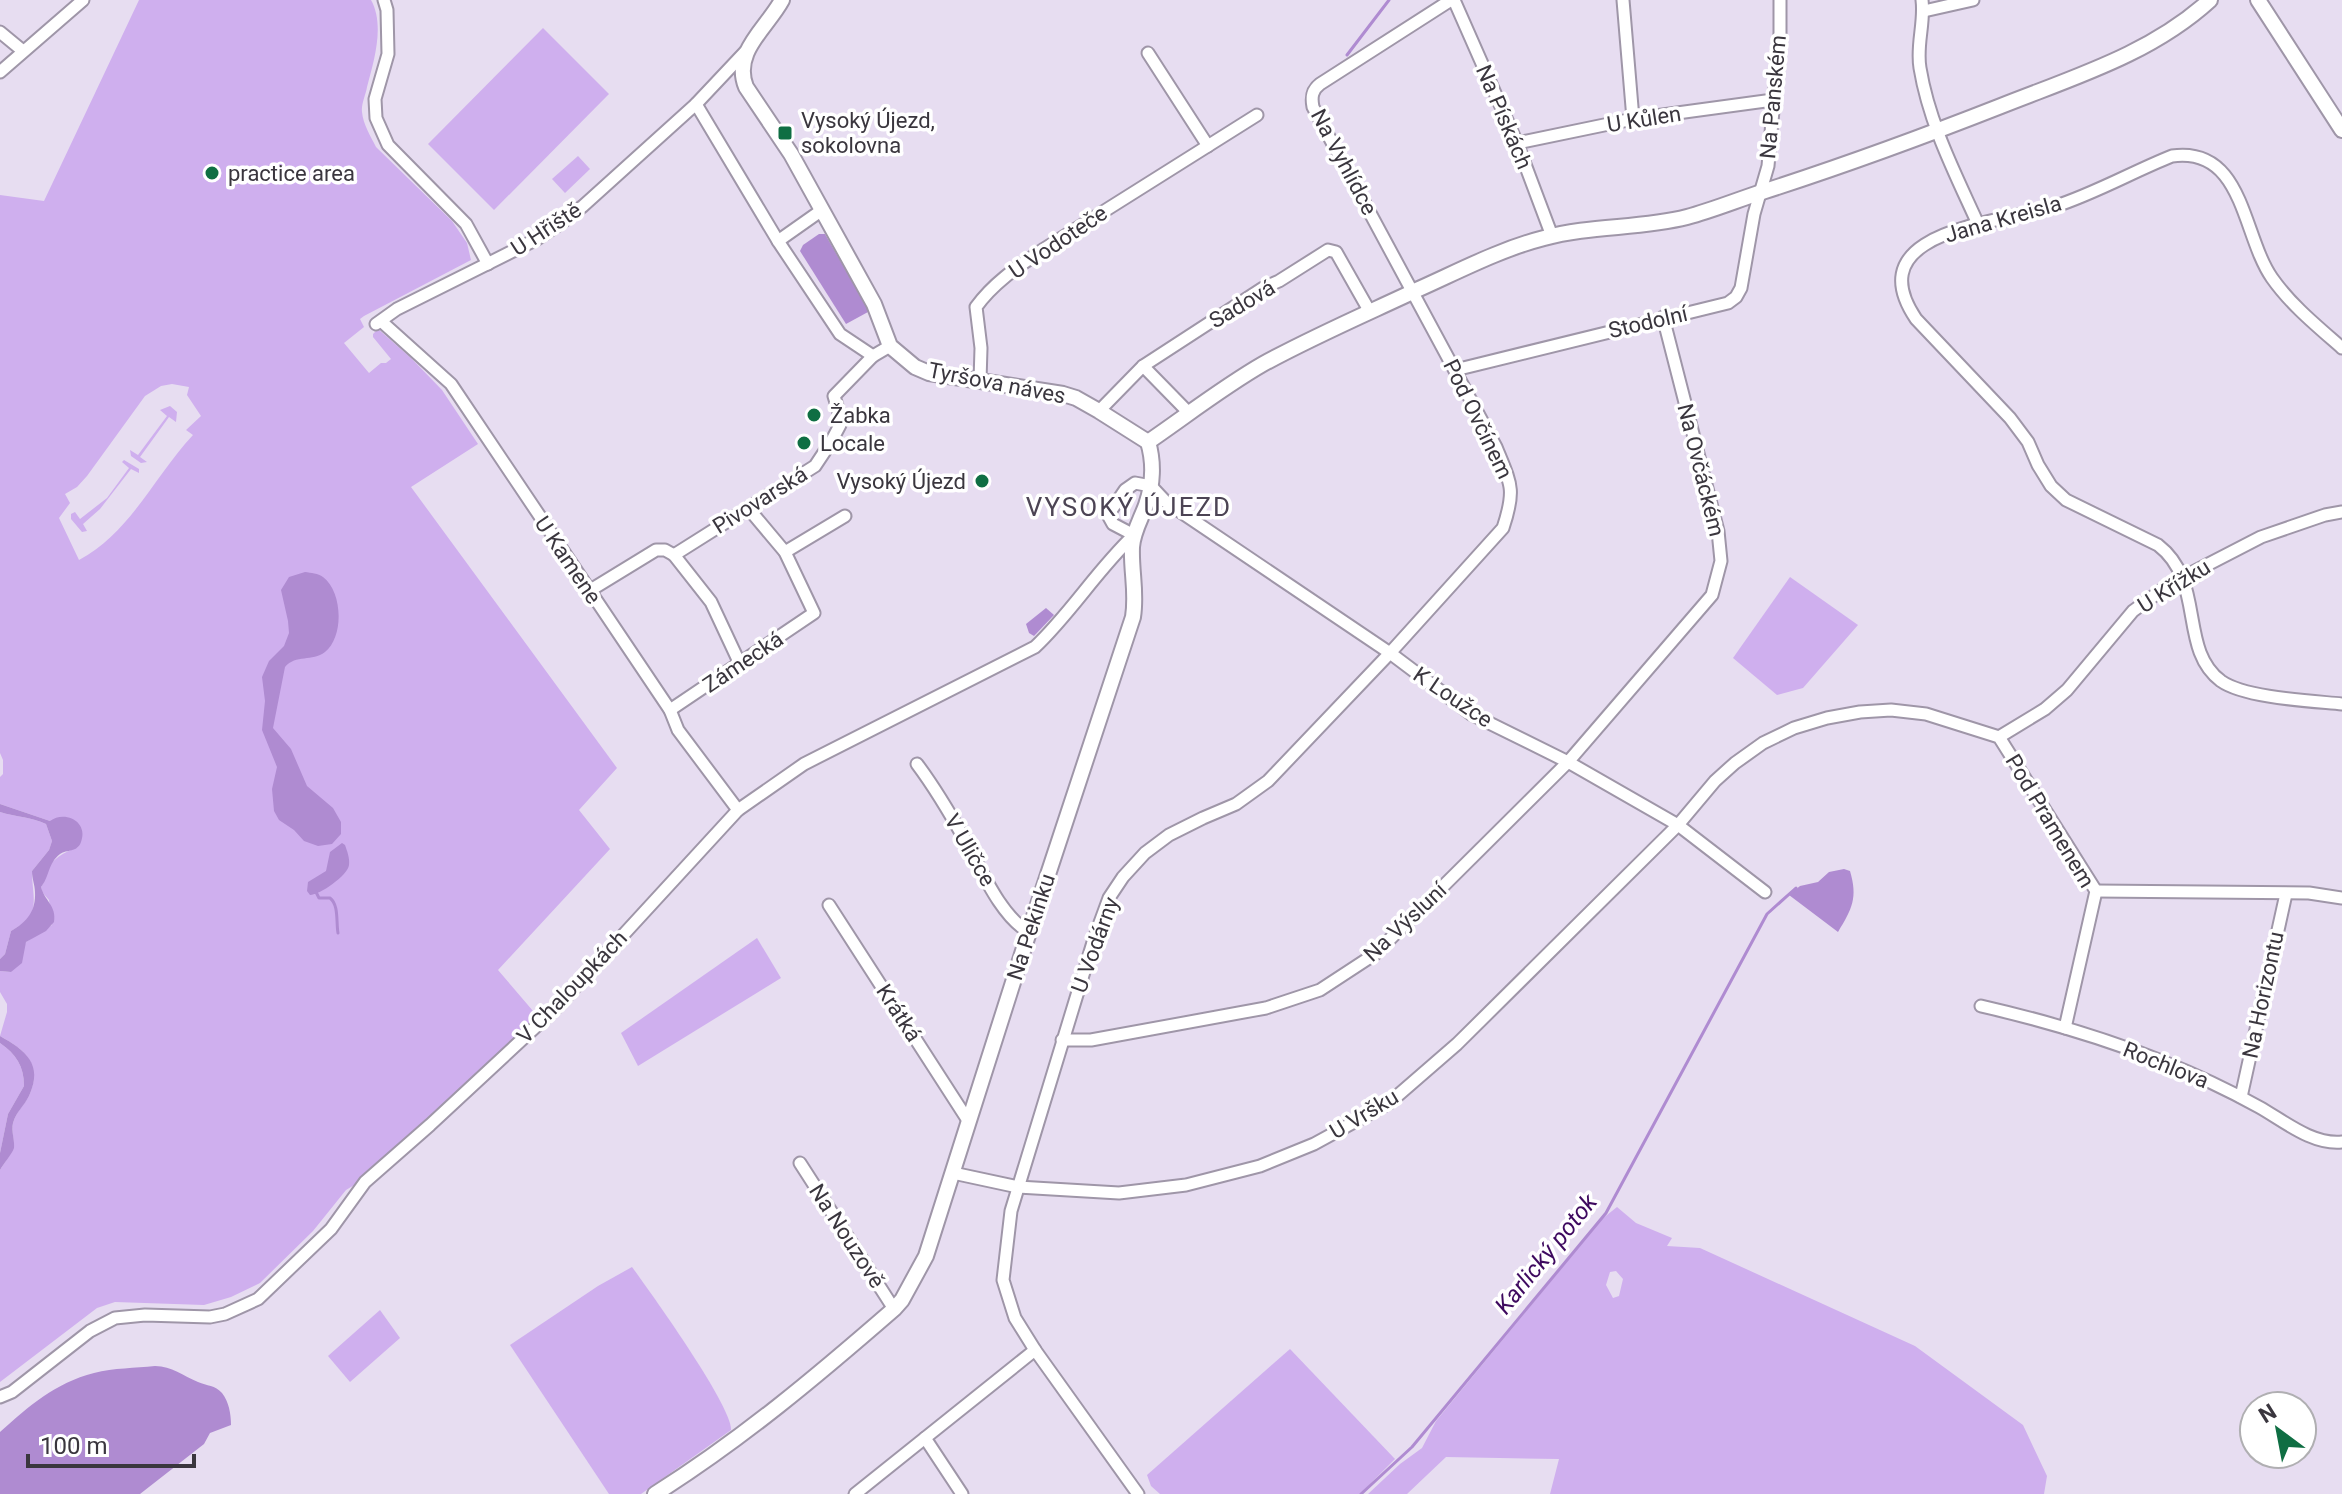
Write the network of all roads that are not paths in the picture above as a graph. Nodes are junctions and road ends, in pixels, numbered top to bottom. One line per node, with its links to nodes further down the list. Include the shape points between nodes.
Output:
1 (83, 0): 12 (street)
2 (384, 0): 29 (street, via 388,54 375,99 376,118 388,145 466,224)
3 (782, 0): 13 (street)
4 (1452, 0): 22 (street, Na Pískách); 30 (street, Na Vyhlídce, via 1320,84 1312,95 1313,107)
5 (1623, 0): 19 (street)
6 (1780, 0): 16 (street, Na Panském)
7 (1973, 0): 10 (street)
8 (2210, 0): 21 (street, via 2159,40 2116,61)
9 (2258, 0): 20 (street)
10 (1923, 6): 21 (street, via 1918,51)
11 (0, 32): 12 (street)
12 (23, 51): 15 (street)
13 (746, 52): 17 (street); 25 (street, via 741,71 746,87)
14 (1148, 53): 23 (street)
15 (0, 72)
16 (1773, 100): 19 (street, U Kůlen); 24 (street, Na Panském, via 1768,166)
17 (696, 104): 28 (street); 29 (street, U Hřiště, via 561,223)
18 (1257, 115): 23 (street, U Vodoteče)
19 (1633, 119): 22 (street, U Kůlen)
20 (2342, 130)
21 (1936, 132): 24 (street); 26 (street)
22 (1517, 143): 27 (street, Na Pískách)
23 (1208, 146): 39 (street, U Vodoteče, via 1018,266 987,292 976,307)
24 (1759, 193): 27 (street, via 1686,217); 32 (street, Stodolní, via 1736,297)
25 (822, 210): 28 (street); 34 (street, via 874,304)
26 (1978, 224): 35 (street, Jana Kreisla, via 2087,195 2172,156 2201,157 2230,180 2272,278); 50 (street, Jana Kreisla, via 1935,238 1908,258 1901,277 1905,302 2010,418 2051,486 2066,500 2158,545)
27 (1552, 236): 30 (street, via 1498,253)
28 (778, 241): 36 (street, via 840,334)
29 (488, 264): 33 (street, U Hřiště)
30 (1414, 292): 31 (street); 38 (street, Pod Ovčínem)
31 (1370, 312): 37 (street, Sadová, via 1336,252 1328,250); 41 (street, via 1262,365)
32 (1663, 317): 38 (street, Stodolní); 57 (street, Na Ovčáckém, via 1718,531 1721,561 1712,595)
33 (379, 323): 51 (street, U Kamene, via 451,384)
34 (890, 346): 36 (street); 39 (street, Tyršova náves, via 929,373)
35 (2342, 348)
36 (873, 356): 44 (street, Pivovarská, via 834,396 840,425 815,466)
37 (1143, 366): 40 (street, Sadová); 41 (street)
38 (1455, 370): 52 (street, Pod Ovčínem, via 1496,447 1511,484 1511,505 1503,528)
39 (980, 381): 40 (street, Tyršova náves, via 1063,394)
40 (1099, 411): 42 (street, Tyršova náves)
41 (1188, 412): 42 (street)
42 (1148, 442): 43 (street)
43 (1151, 486): 47 (street); 47 (street, via 1135,483 1108,515 1113,524); 52 (street, K Loužce, via 1166,502)
44 (748, 508): 48 (street); 49 (street, Pivovarská)
45 (2342, 512): 50 (street, U Křížku, via 2261,537)
46 (845, 516): 48 (street)
47 (1134, 535): 59 (street, V Chaloupkách, via 1035,647 804,764); 66 (street, Na Pekinku, via 1133,617)
48 (785, 552): 53 (street, Zámecká, via 814,613)
49 (674, 555): 51 (street, Pivovarská, via 656,550); 53 (street, via 711,602)
50 (2183, 576): 54 (street, via 2198,649 2222,682 2242,690); 56 (street, U Křížku, via 2133,611 2067,690)
51 (589, 591): 55 (street, U Kamene)
52 (1390, 653): 57 (street, K Loužce, via 1471,714); 69 (street, U Vodárny, via 1268,781 1236,804 1169,835 1123,877 1109,898)
53 (740, 664): 55 (street, Zámecká)
54 (2342, 704)
55 (670, 710): 59 (street, U Kamene, via 678,730)
56 (1999, 737): 60 (street, Pod Pramenem, via 1926,714 1891,710 1827,718 1794,728 1744,756); 61 (street, Pod Pramenem)
57 (1568, 762): 60 (street, K Loužce); 69 (street, Na Výsluní, via 1375,954 1320,990 1266,1008 1091,1040)
58 (917, 764): 66 (street, V Uličce, via 994,892 1017,926)
59 (738, 810): 78 (street, V Chaloupkách, via 557,1007 365,1182 331,1229 258,1299 210,1317 115,1318)
60 (1678, 825): 62 (street, K Loužce); 75 (street, U Vršku, via 1457,1044 1389,1103 1314,1144 1186,1185 1119,1193)
61 (2096, 891): 63 (street); 68 (street, Pod Pramenem)
62 (1765, 892)
63 (2286, 894): 64 (street); 70 (street, Na Horizontu)
64 (2342, 898)
65 (829, 905): 71 (street, Krátká)
66 (1029, 932): 71 (street, Na Pekinku)
67 (1981, 1006): 68 (street, Rochlova)
68 (2065, 1028): 70 (street, Rochlova, via 2191,1072)
69 (1062, 1040): 75 (street, U Vodárny)
70 (2241, 1097): 72 (street, Rochlova, via 2315,1139)
71 (969, 1122): 74 (street, Na Pekinku)
72 (2342, 1142)
73 (800, 1163): 76 (street, Na Nouzově)
74 (953, 1173): 75 (street, U Vršku); 76 (street, Na Pekinku, via 926,1256)
75 (1018, 1187): 77 (street, U Vodárny, via 1003,1280 1015,1318)
76 (894, 1309): 80 (street, Na Pekinku, via 807,1385)
77 (1035, 1350): 79 (street); 83 (street, U Vodárny)
78 (0, 1397)
79 (925, 1438): 81 (street); 82 (street)
80 (655, 1494)
81 (855, 1494)
82 (962, 1494)
83 (1138, 1494)

